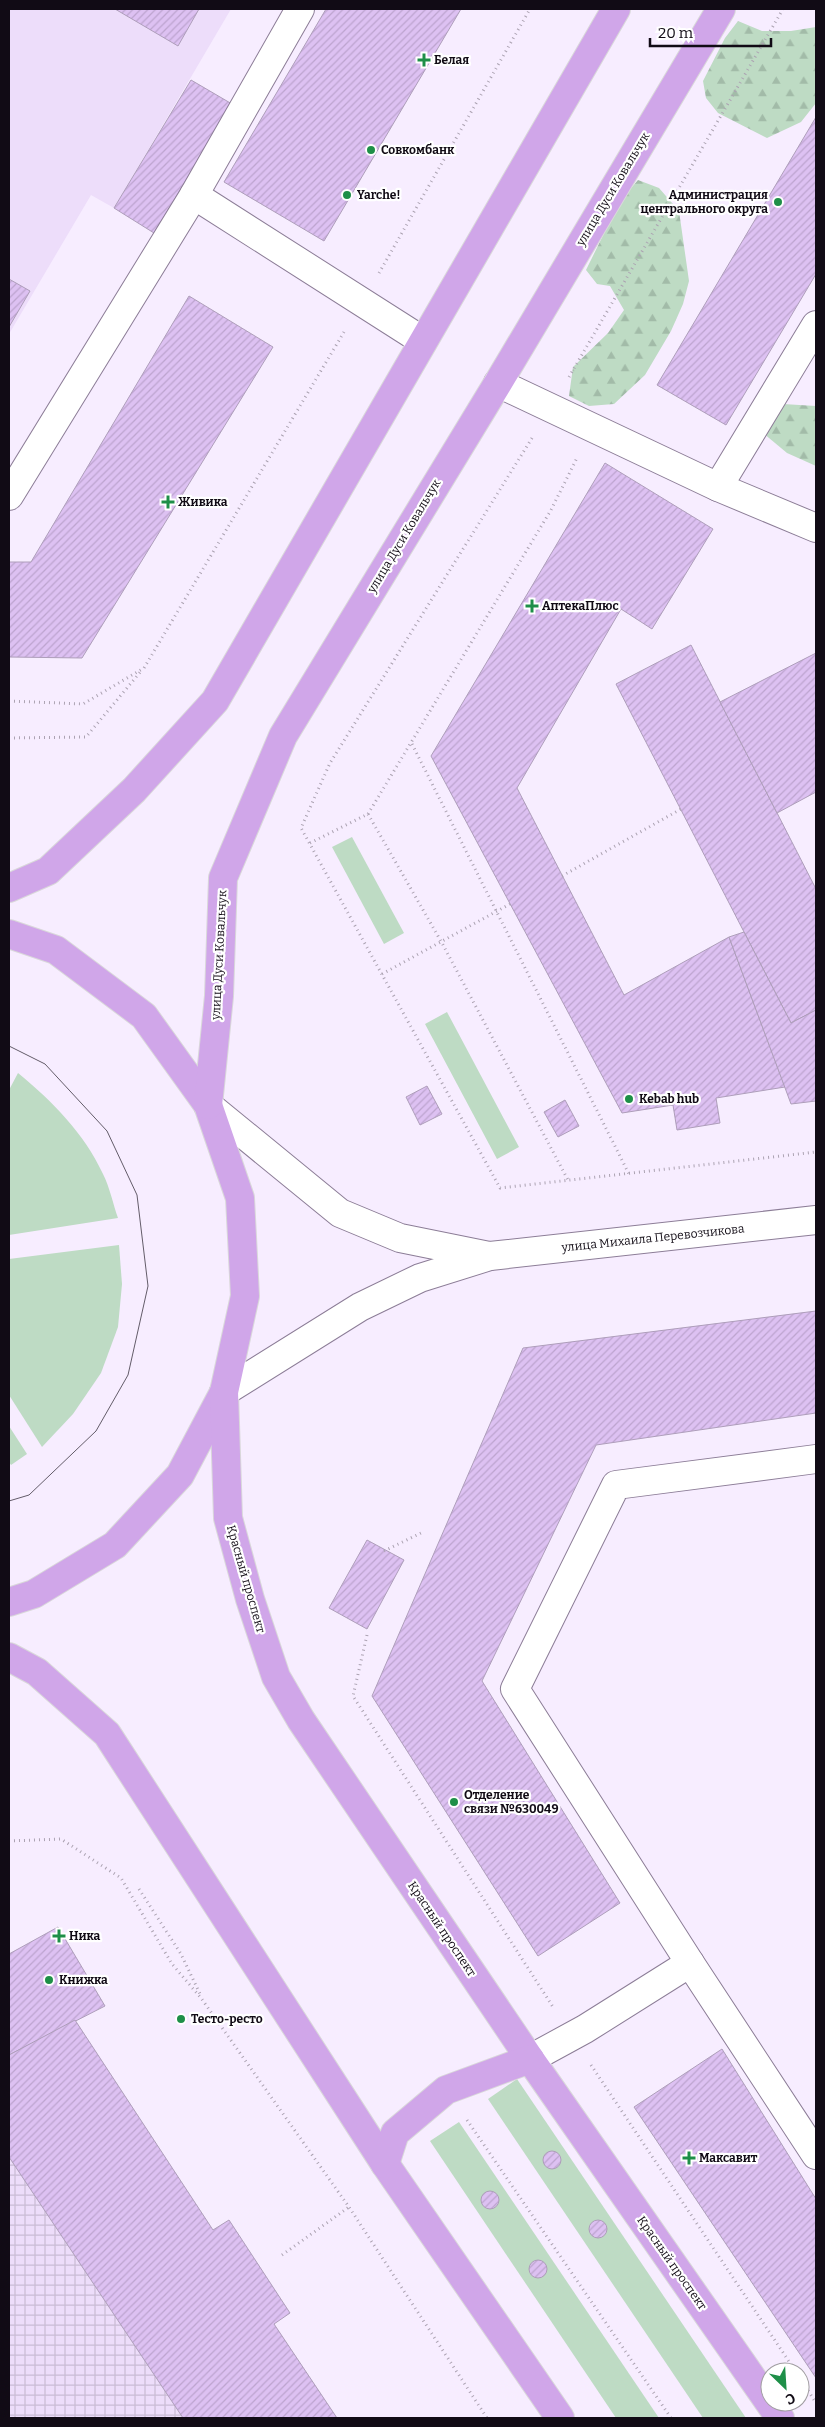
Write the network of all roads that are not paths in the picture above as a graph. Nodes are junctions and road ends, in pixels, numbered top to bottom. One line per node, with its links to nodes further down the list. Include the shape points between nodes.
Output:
1 (300, 9): 4 (street)
2 (616, 9): 6 (main road)
3 (721, 9): 7 (main road, улица Дуси Ковальчук)
4 (194, 195): 6 (street); 9 (street)
5 (816, 325): 8 (street)
6 (423, 341): 11 (main road, via 215,701 134,790 48,871)
7 (498, 383): 8 (street); 13 (main road, улица Дуси Ковальчук, via 282,736 223,878 219,996)
8 (718, 487): 10 (street)
9 (9, 496)
10 (816, 528)
11 (9, 888)
12 (9, 934): 13 (main road, via 56,950 144,1016)
13 (208, 1105): 15 (street, via 340,1213 400,1238); 16 (main road, via 240,1198 246,1296)
14 (816, 1220): 15 (street, улица Михаила Перевозчикова)
15 (490, 1256): 16 (street, via 420,1278 360,1307)
16 (224, 1392): 18 (main road, via 180,1475 115,1544 34,1594); 21 (main road, Красный проспект, via 228,1518 276,1677 301,1720)
17 (816, 1459): 20 (street, via 616,1485 515,1689)
18 (9, 1602)
19 (9, 1657): 23 (main road, via 37,1672 107,1734)
20 (690, 1963): 21 (street, via 585,2030); 22 (street)
21 (530, 2058): 23 (main road, via 446,2090 395,2133); 25 (main road, Красный проспект)
22 (816, 2155)
23 (385, 2164): 24 (main road)
24 (560, 2418)
25 (780, 2418)

